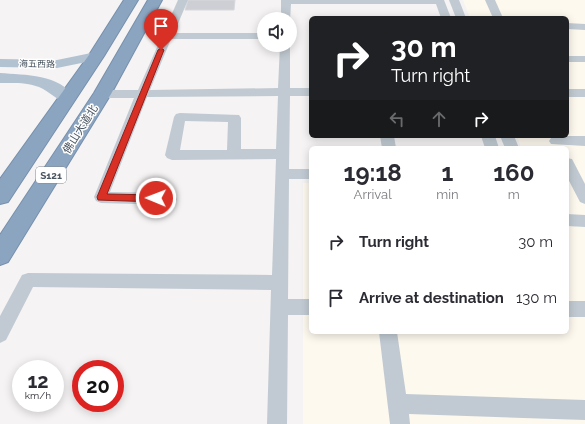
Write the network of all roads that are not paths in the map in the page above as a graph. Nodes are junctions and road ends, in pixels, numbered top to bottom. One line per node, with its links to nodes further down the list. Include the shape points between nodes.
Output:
1 (131, 0): 17 (highway, S121)
2 (155, 0): 26 (highway, 佛山大道北 / S121)
3 (183, 0): 14 (street)
4 (454, 0): 10 (street)
5 (490, 0): 11 (street)
6 (286, 1): 7 (street); 8 (street)
7 (439, 1): 9 (street)
8 (286, 12)
9 (445, 16)
10 (460, 16)
11 (497, 16)
12 (569, 26): 13 (street)
13 (585, 27)
14 (167, 36): 15 (street); 27 (street)
15 (257, 36)
16 (285, 52): 22 (street)
17 (96, 56): 20 (main road, 海五西路, via 57,64); 28 (highway, S121)
18 (569, 59): 19 (street)
19 (585, 59)
20 (5, 63): 21 (main road, via 18,69 14,74)
21 (0, 78): 28 (main road, 海五西路, via 40,80)
22 (284, 92): 23 (street); 27 (street); 32 (street)
23 (309, 92)
24 (569, 93): 25 (street)
25 (585, 93)
26 (102, 94): 27 (street); 41 (highway, 佛山大道北 / S121)
27 (142, 94): 38 (street, via 101,197)
28 (67, 98): 36 (highway, S121)
29 (585, 141): 30 (street)
30 (557, 142)
31 (234, 154): 31 (street, via 172,155 180,117 235,118); 32 (street)
32 (283, 154): 34 (street)
33 (569, 167): 37 (street)
34 (283, 174): 35 (street); 42 (street)
35 (309, 174)
36 (0, 196)
37 (585, 198)
38 (170, 199)
39 (569, 220): 40 (street)
40 (585, 221)
41 (0, 255)
42 (280, 283): 43 (street); 47 (street, via 28,280)
43 (280, 307): 44 (street); 51 (street)
44 (309, 308)
45 (569, 309): 46 (street)
46 (585, 309)
47 (0, 334)
48 (388, 334): 49 (street)
49 (398, 404): 50 (street); 52 (street)
50 (585, 410)
51 (277, 424)
52 (400, 424)

